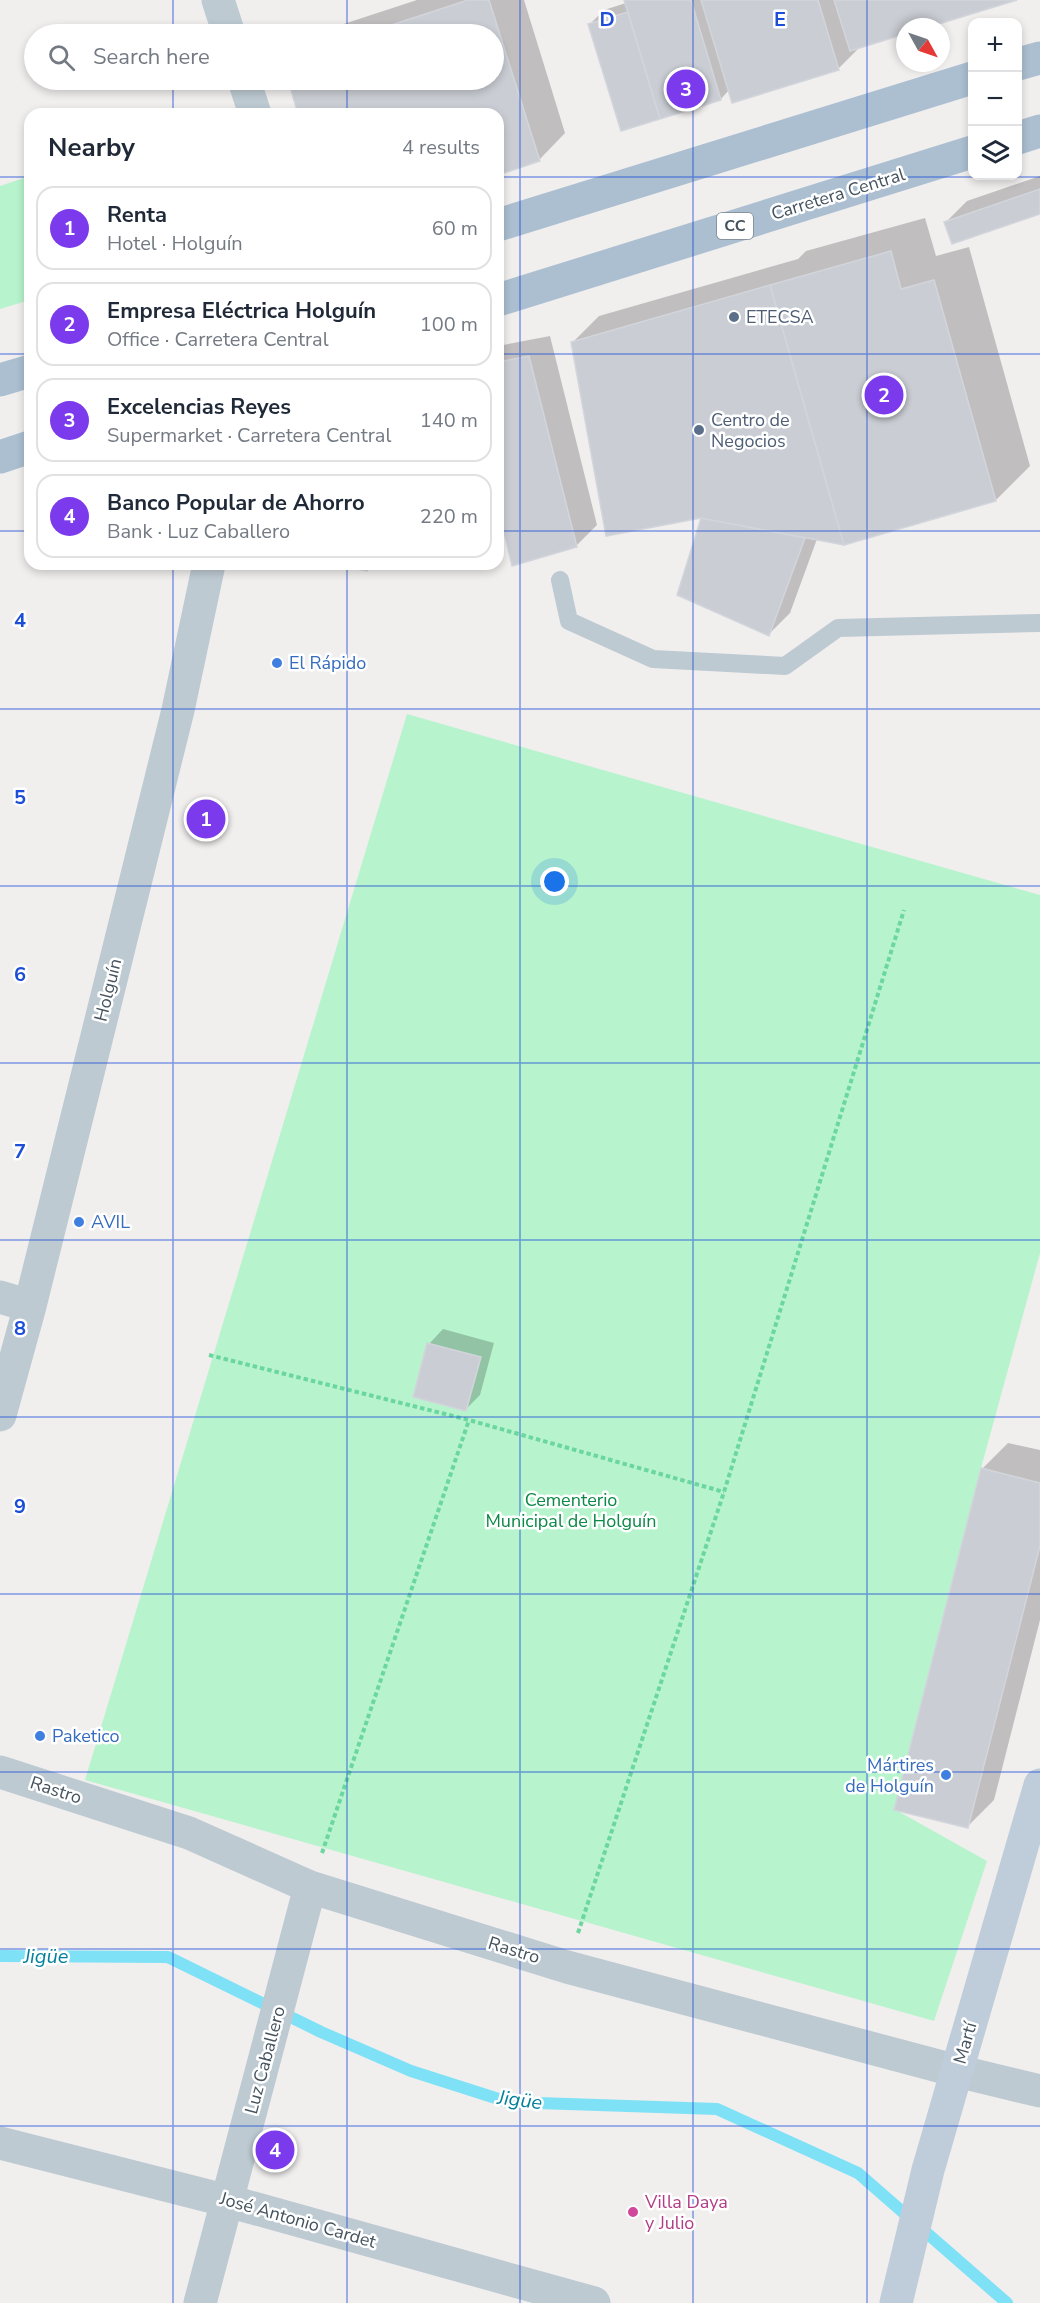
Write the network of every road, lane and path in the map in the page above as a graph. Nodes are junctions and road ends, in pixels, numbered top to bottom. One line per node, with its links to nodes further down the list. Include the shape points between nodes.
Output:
1 (219, 0): 2 (street)
2 (226, 24)
3 (1040, 57): 4 (main road)
4 (1022, 62)
5 (968, 79): 11 (main road)
6 (247, 90): 7 (street)
7 (253, 108)
8 (1040, 131): 9 (main road)
9 (1022, 136)
10 (968, 153): 12 (main road, Carretera Central / CC)
11 (504, 223)
12 (504, 298)
13 (24, 373): 14 (main road)
14 (0, 380)
15 (24, 449): 16 (main road)
16 (0, 457)
17 (208, 570): 21 (street, Holguín, via 178,710)
18 (560, 580): 19 (lane, via 569,621 653,659 786,666 838,628)
19 (1040, 623)
20 (904, 910): 25 (path)
21 (15, 1301): 23 (street, Holguín)
22 (209, 1355): 24 (path)
23 (0, 1415)
24 (469, 1420): 25 (path); 28 (path)
25 (724, 1492): 29 (path)
26 (0, 1772): 28 (street, Rastro, via 189,1833)
27 (1040, 1785): 30 (main road, Martí)
28 (310, 1887): 29 (street, Rastro); 33 (street, Luz Caballero)
29 (567, 1966): 30 (street, Rastro)
30 (957, 2071): 31 (street, Rastro); 34 (main road, Martí)
31 (1040, 2091)
32 (0, 2143): 33 (street, José Antonio Cardet)
33 (228, 2201): 35 (street, Luz Caballero); 36 (street, José Antonio Cardet)
34 (899, 2291)
35 (200, 2303)
36 (594, 2303)

